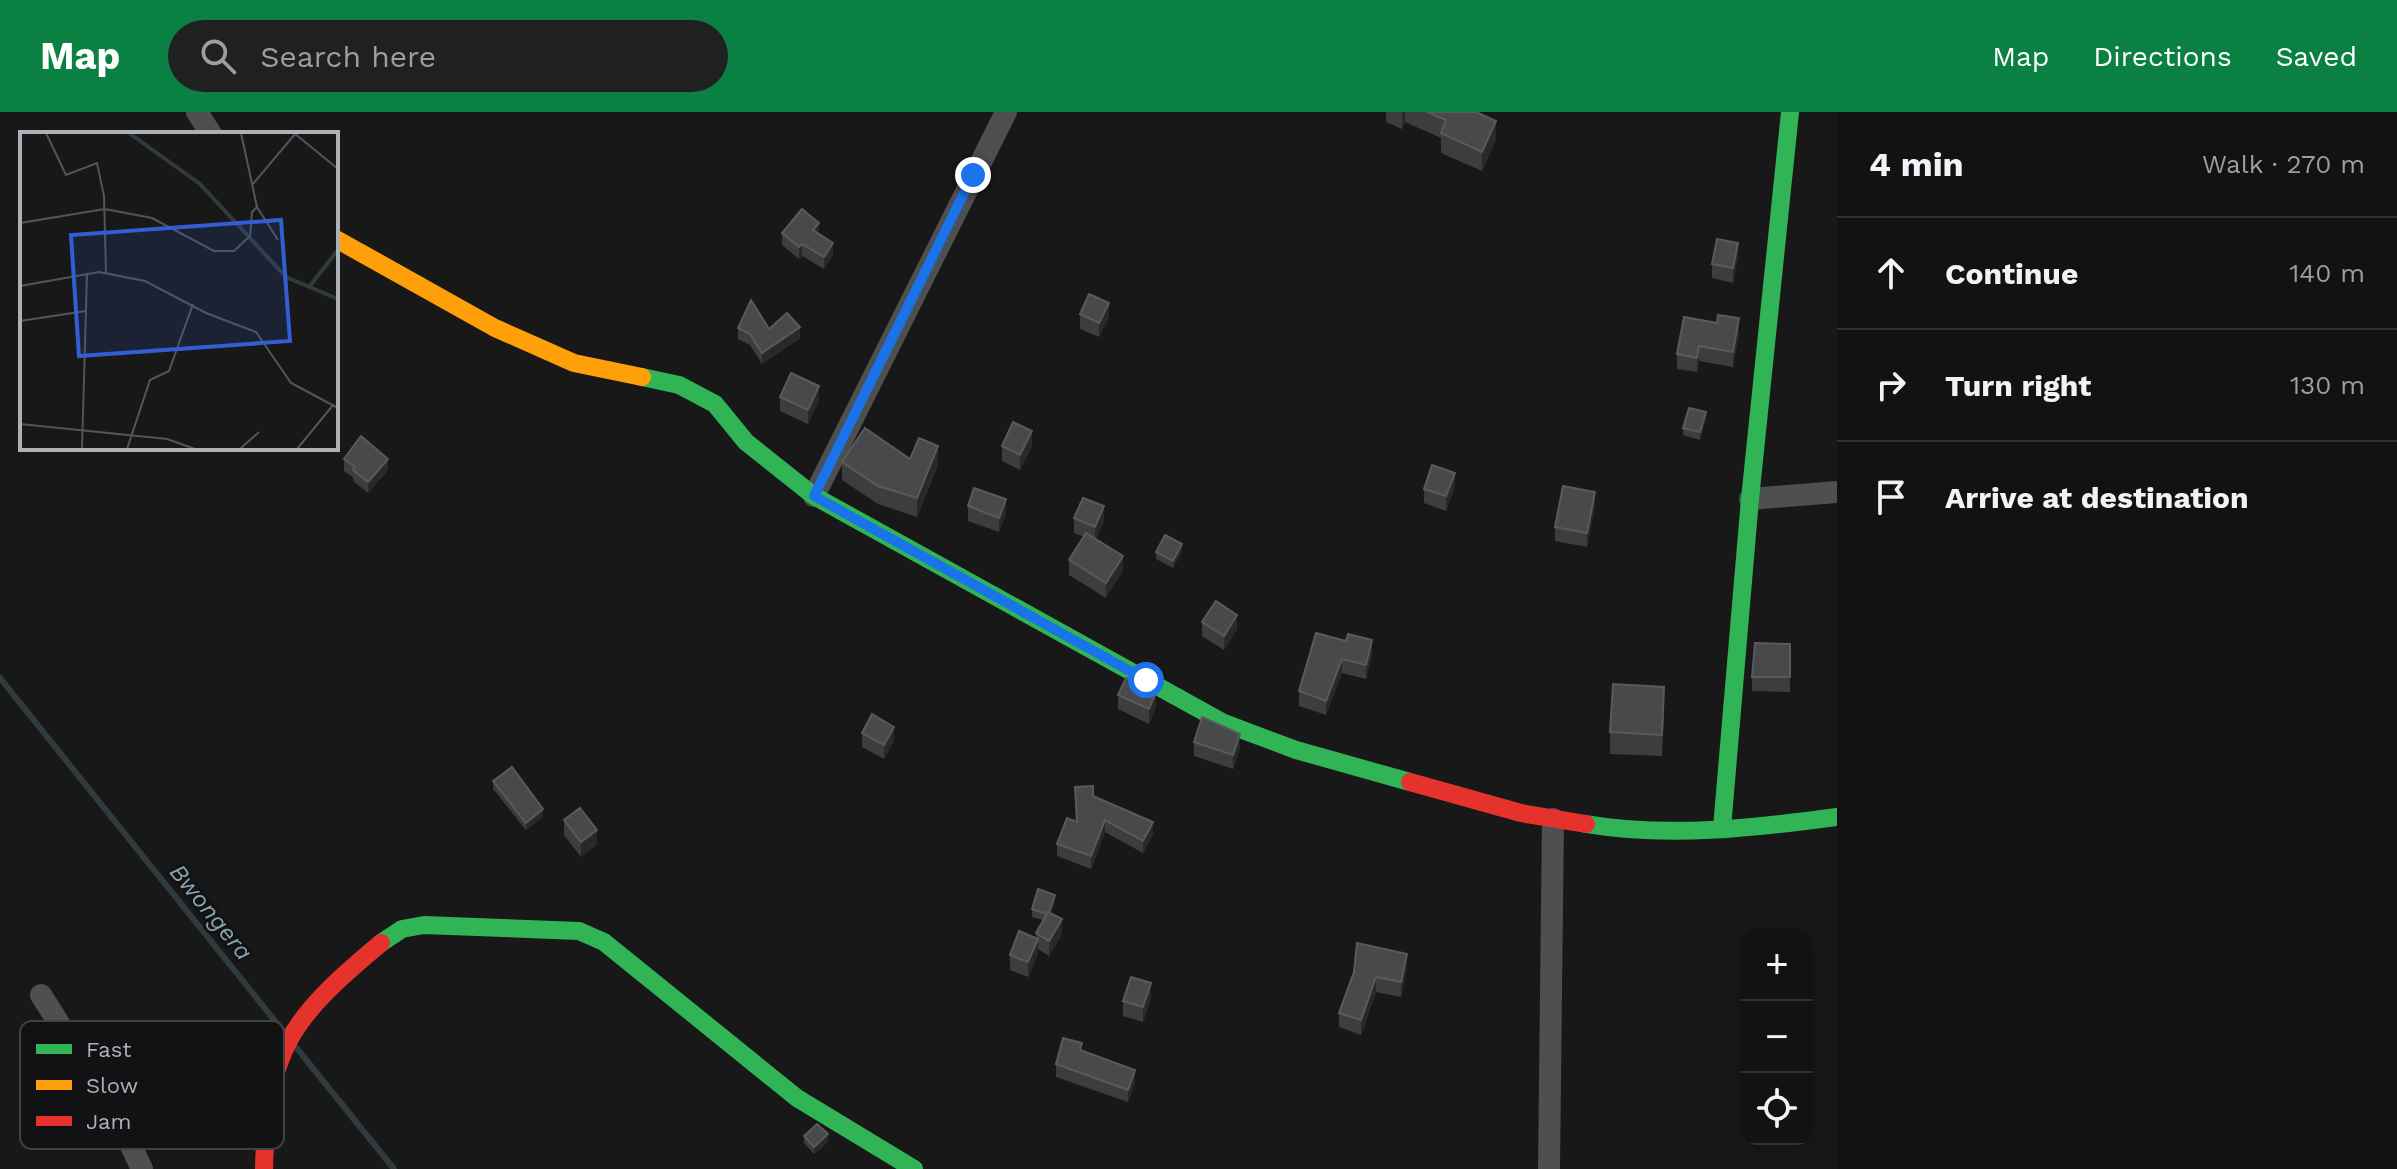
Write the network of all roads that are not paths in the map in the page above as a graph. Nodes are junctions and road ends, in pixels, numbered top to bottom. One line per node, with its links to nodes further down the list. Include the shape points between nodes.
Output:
1 (197, 112): 4 (street)
2 (1006, 112): 7 (street)
3 (1790, 112): 8 (street)
4 (210, 132)
5 (338, 240): 7 (street, via 495,328 574,363 679,385 715,404 746,442)
6 (1837, 492): 8 (street)
7 (814, 496): 10 (street, via 1224,723 1296,750)
8 (1750, 499): 11 (street)
9 (1837, 817): 11 (street)
10 (1553, 819): 11 (street, via 1614,829); 20 (street)
11 (1722, 828)
12 (41, 995): 13 (street)
13 (58, 1021)
14 (284, 1046): 19 (street, via 304,1019 393,934 413,925 579,931 604,942 797,1098)
15 (133, 1149): 17 (street)
16 (264, 1149): 18 (street)
17 (142, 1169)
18 (264, 1169)
19 (914, 1169)
20 (1549, 1169)

